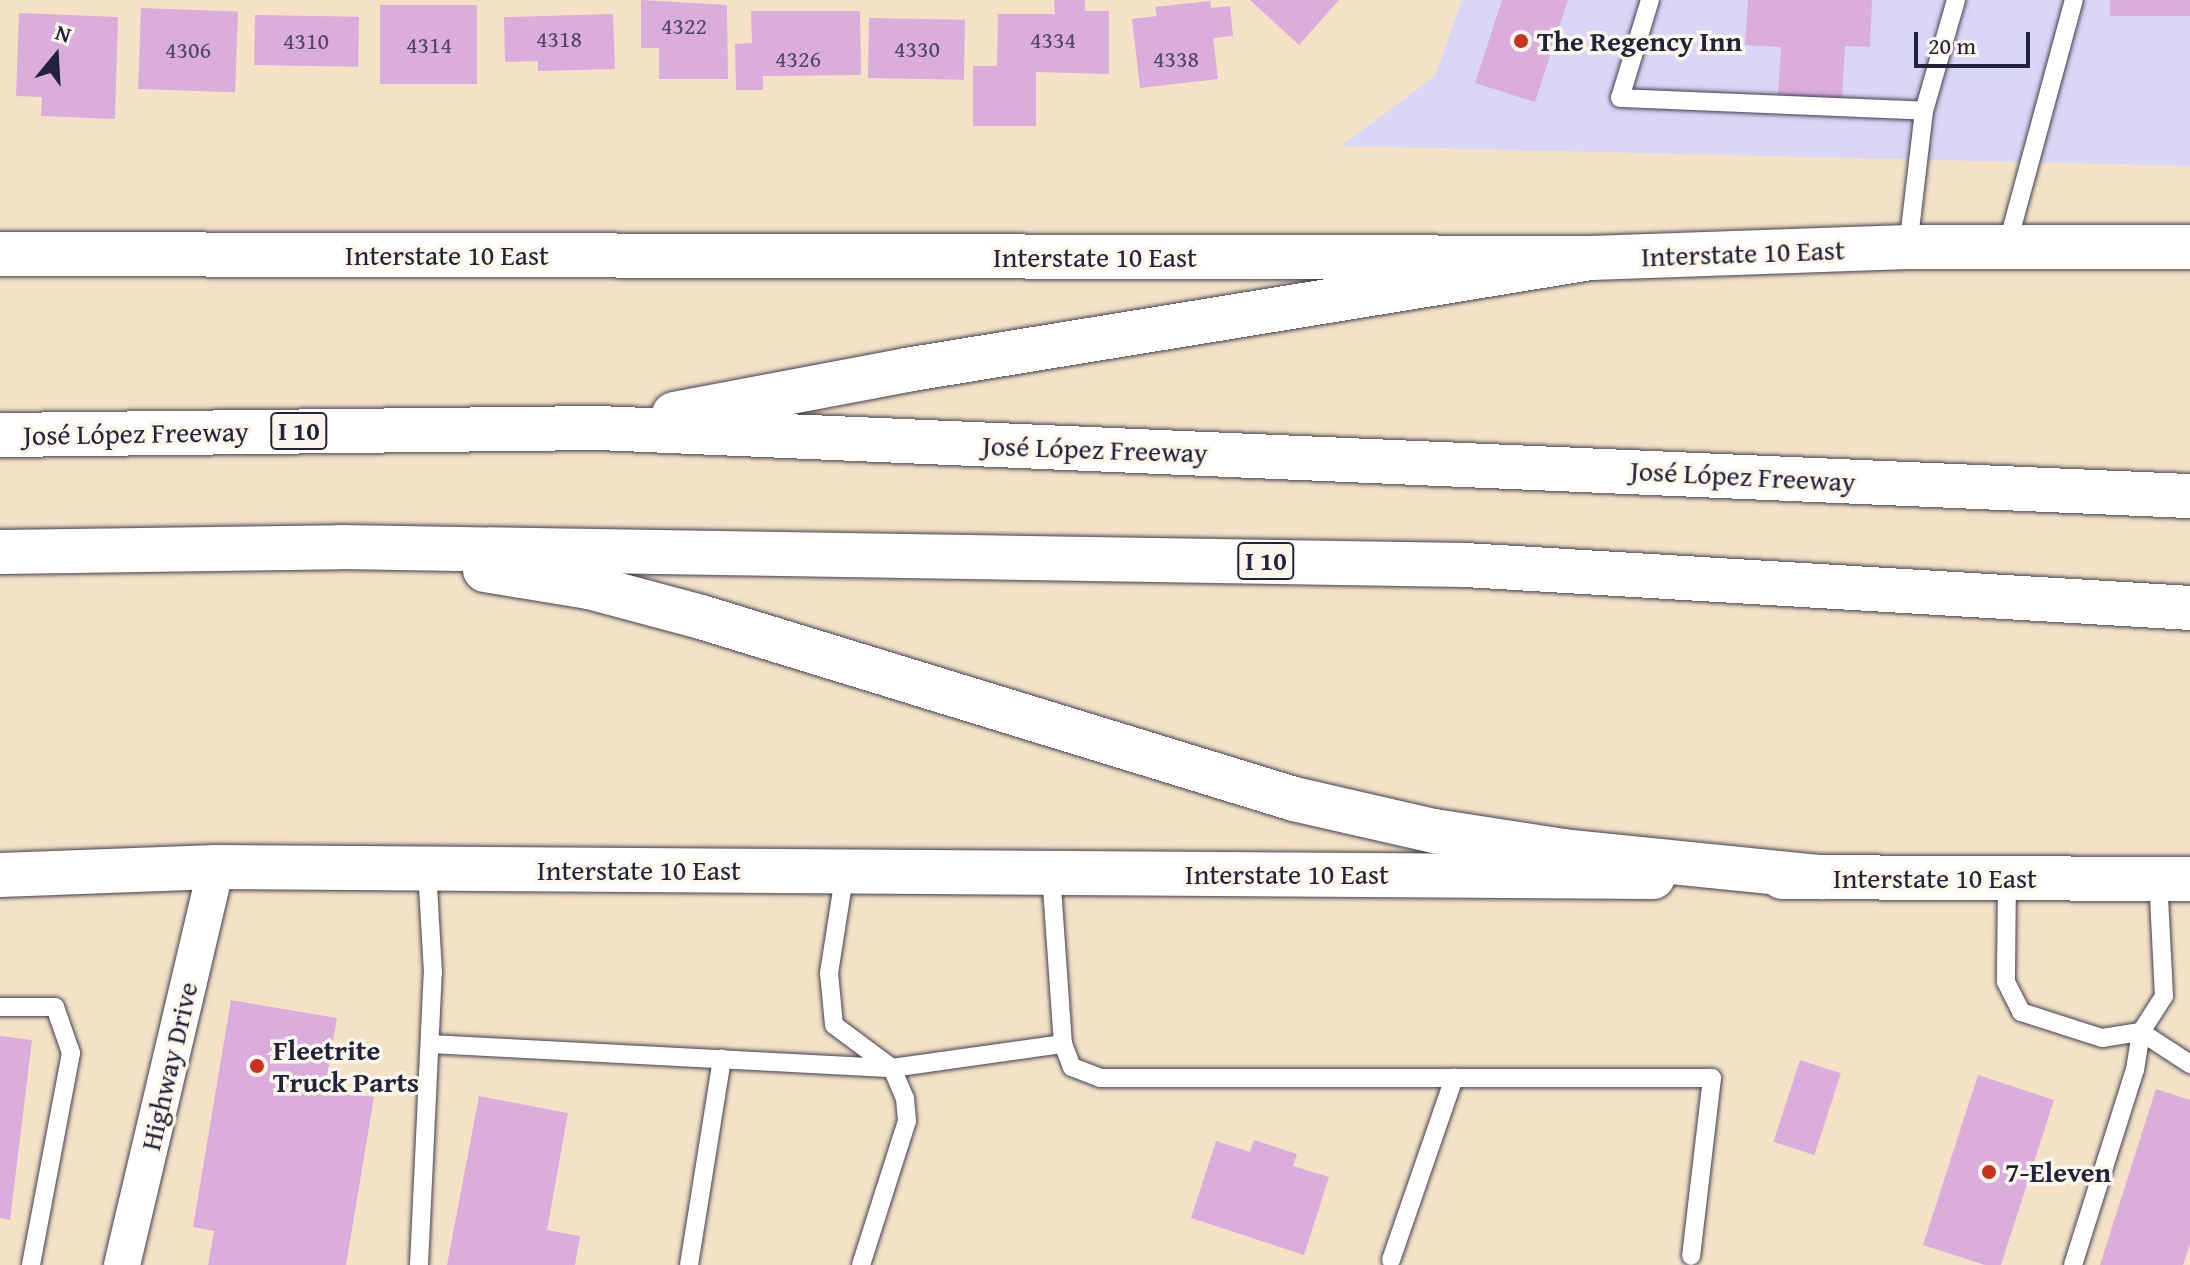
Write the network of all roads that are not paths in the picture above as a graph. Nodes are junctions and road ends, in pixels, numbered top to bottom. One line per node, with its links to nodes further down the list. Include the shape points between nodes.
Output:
1 (1650, 0): 4 (lane, via 1620,98)
2 (1956, 0): 4 (lane)
3 (2074, 0): 5 (lane)
4 (1924, 111): 6 (lane)
5 (2007, 246): 6 (main road, Interstate 10 East); 7 (main road, Interstate 10 East)
6 (1908, 247): 9 (main road, Interstate 10 East)
7 (2190, 247)
8 (0, 254): 9 (main road, Interstate 10 East)
9 (1591, 258): 10 (main road, via 906,370)
10 (599, 428): 11 (main road, José López Freeway / I 10); 12 (main road, José López Freeway / I 10)
11 (0, 435)
12 (2190, 496)
13 (340, 547): 14 (main road, I 10); 15 (main road, I 10, via 1465,565); 21 (main road, via 589,587 1325,806 1563,851)
14 (0, 552)
15 (2190, 608)
16 (216, 867): 17 (main road, Interstate 10 East); 20 (main road, Interstate 10 East); 35 (street, Highway Drive)
17 (427, 868): 18 (main road, Interstate 10 East); 26 (lane, via 433,973)
18 (845, 871): 19 (main road, Interstate 10 East); 30 (lane, via 829,973 834,1025)
19 (1051, 873): 21 (main road, Interstate 10 East); 27 (lane)
20 (0, 875)
21 (1821, 877): 22 (main road, Interstate 10 East)
22 (2007, 878): 23 (main road, Interstate 10 East); 25 (lane, via 2006,982 2021,1012 2102,1038)
23 (2174, 879): 25 (lane, via 2164,996)
24 (0, 1007): 34 (lane, via 55,1007 71,1053)
25 (2141, 1032): 29 (lane); 39 (lane, via 2135,1070)
26 (430, 1044): 28 (lane); 36 (lane)
27 (1063, 1044): 30 (lane); 31 (lane, via 1072,1067 1100,1078)
28 (722, 1059): 30 (lane); 37 (lane)
29 (2190, 1064)
30 (892, 1068): 38 (lane, via 905,1098 907,1121)
31 (1454, 1078): 32 (lane, via 1712,1078); 33 (lane)
32 (1691, 1256)
33 (1391, 1260)
34 (31, 1265)
35 (122, 1265)
36 (419, 1265)
37 (689, 1265)
38 (861, 1265)
39 (2073, 1265)

